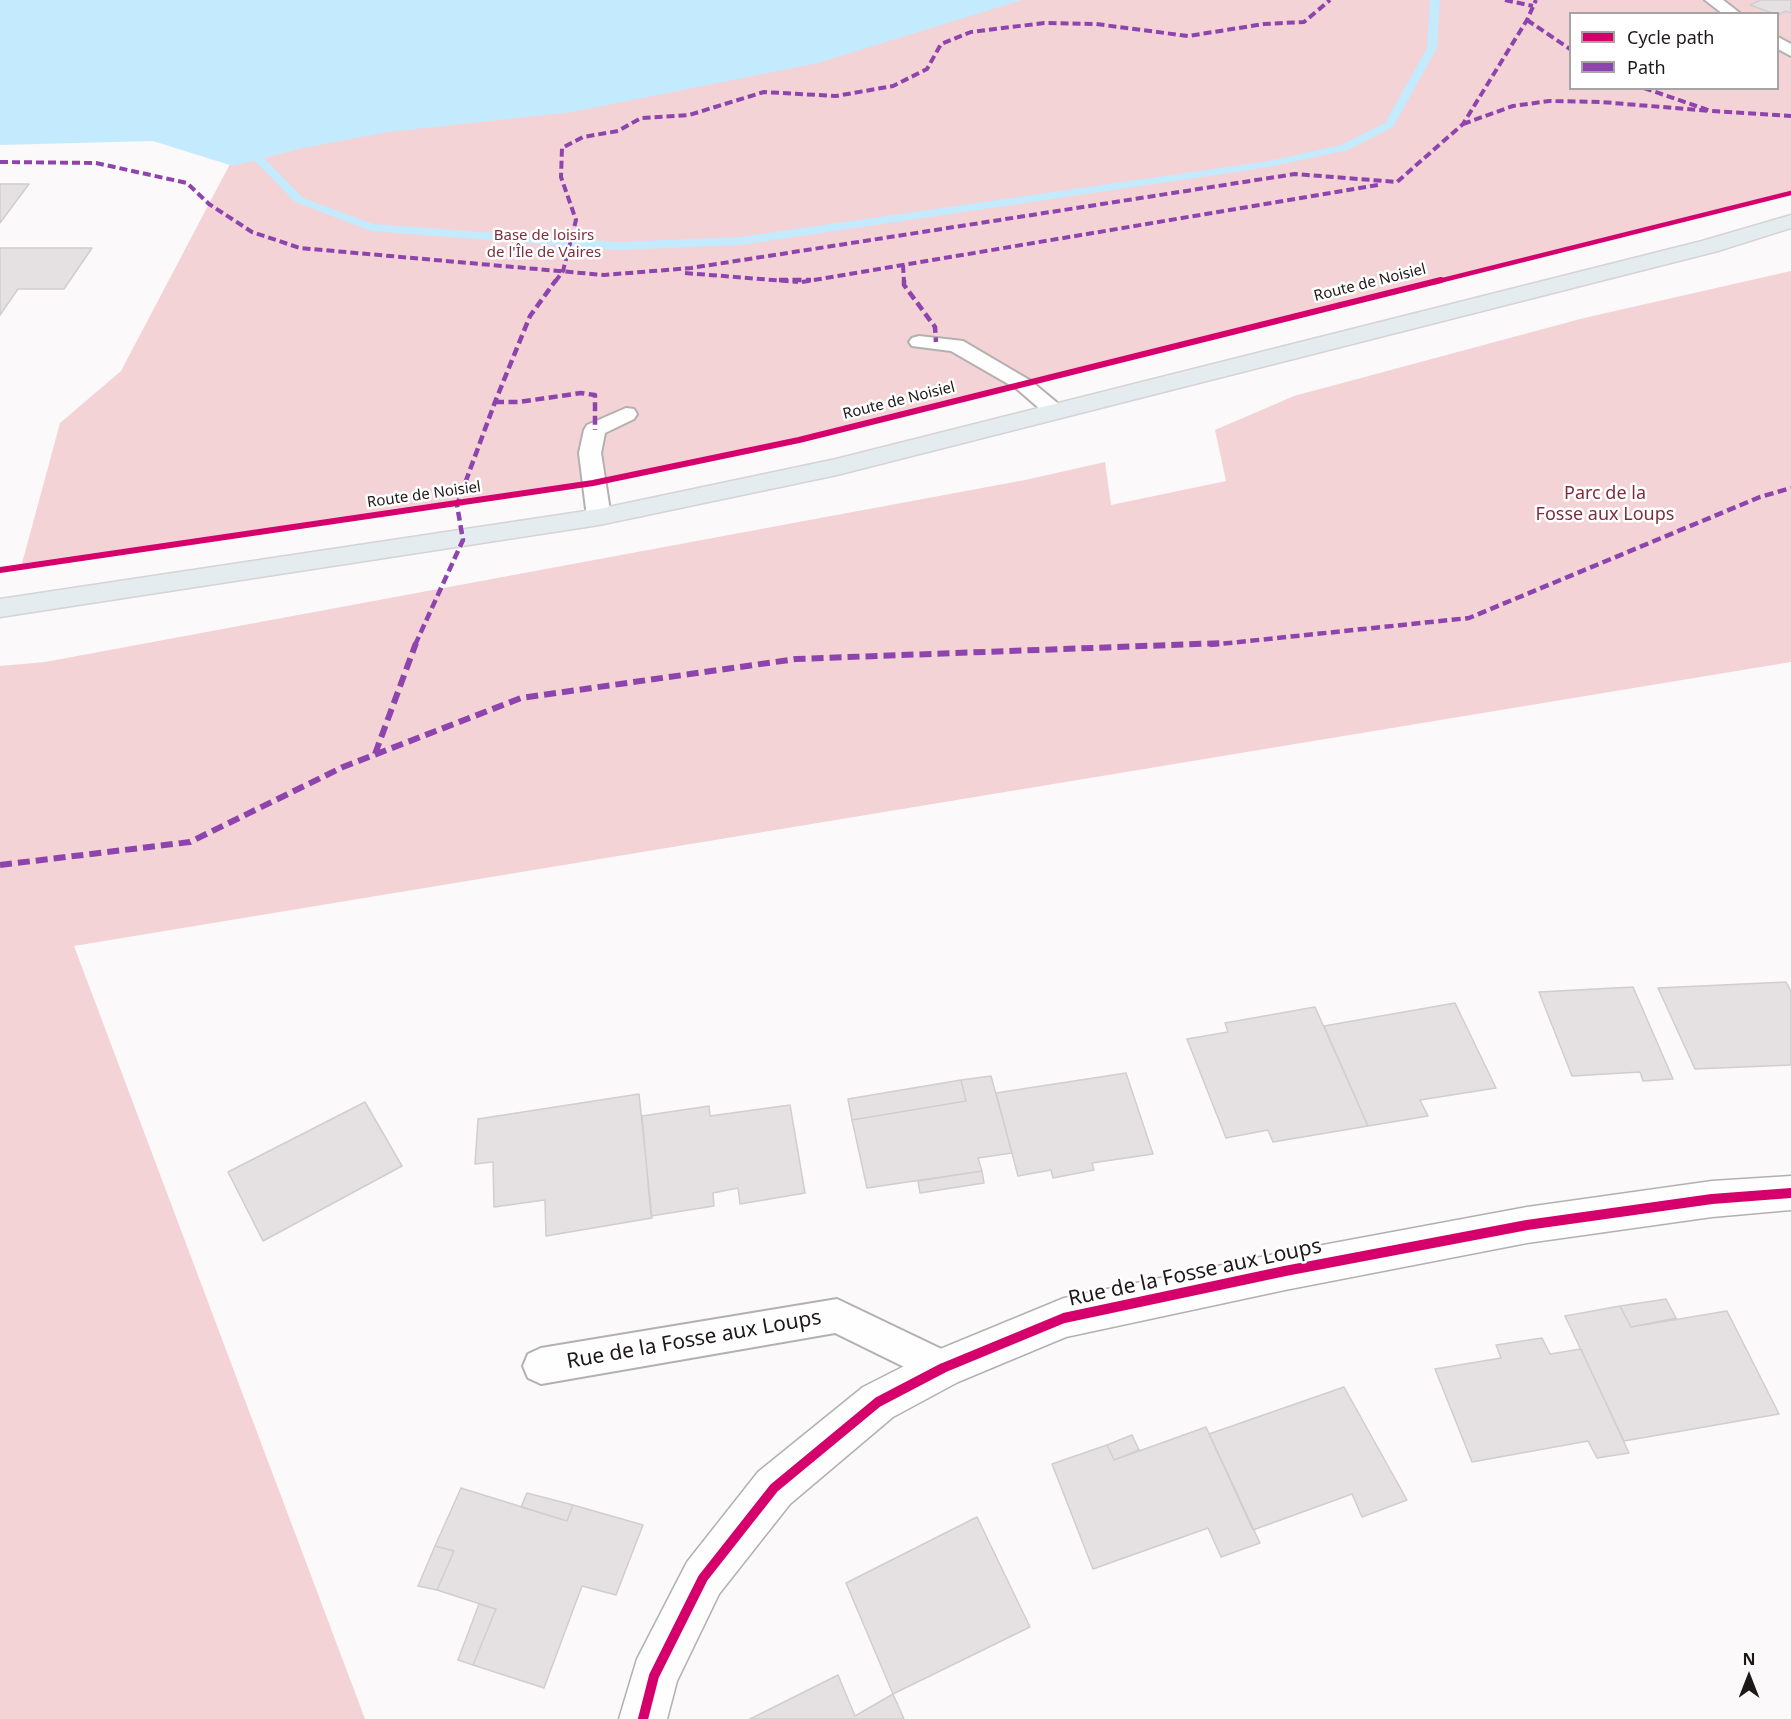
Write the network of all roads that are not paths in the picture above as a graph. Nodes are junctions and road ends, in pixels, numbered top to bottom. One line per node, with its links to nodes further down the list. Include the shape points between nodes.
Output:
1 (1713, 0): 2 (lane)
2 (1731, 12)
3 (1791, 221): 5 (main road, via 1710,246)
4 (919, 342): 5 (lane, via 956,345 1024,385)
5 (1056, 411): 7 (main road, via 837,467)
6 (626, 414): 7 (lane, via 595,430 590,453)
7 (599, 517): 8 (main road)
8 (0, 608)
9 (1791, 1193): 11 (street, Rue de la Fosse aux Loups, via 1712,1199 1527,1224 1285,1271 1064,1318)
10 (541, 1366): 11 (lane, Rue de la Fosse aux Loups, via 837,1316)
11 (943, 1368): 12 (street, Rue de la Fosse aux Loups, via 878,1402 774,1488 703,1578 654,1676)
12 (643, 1719)

